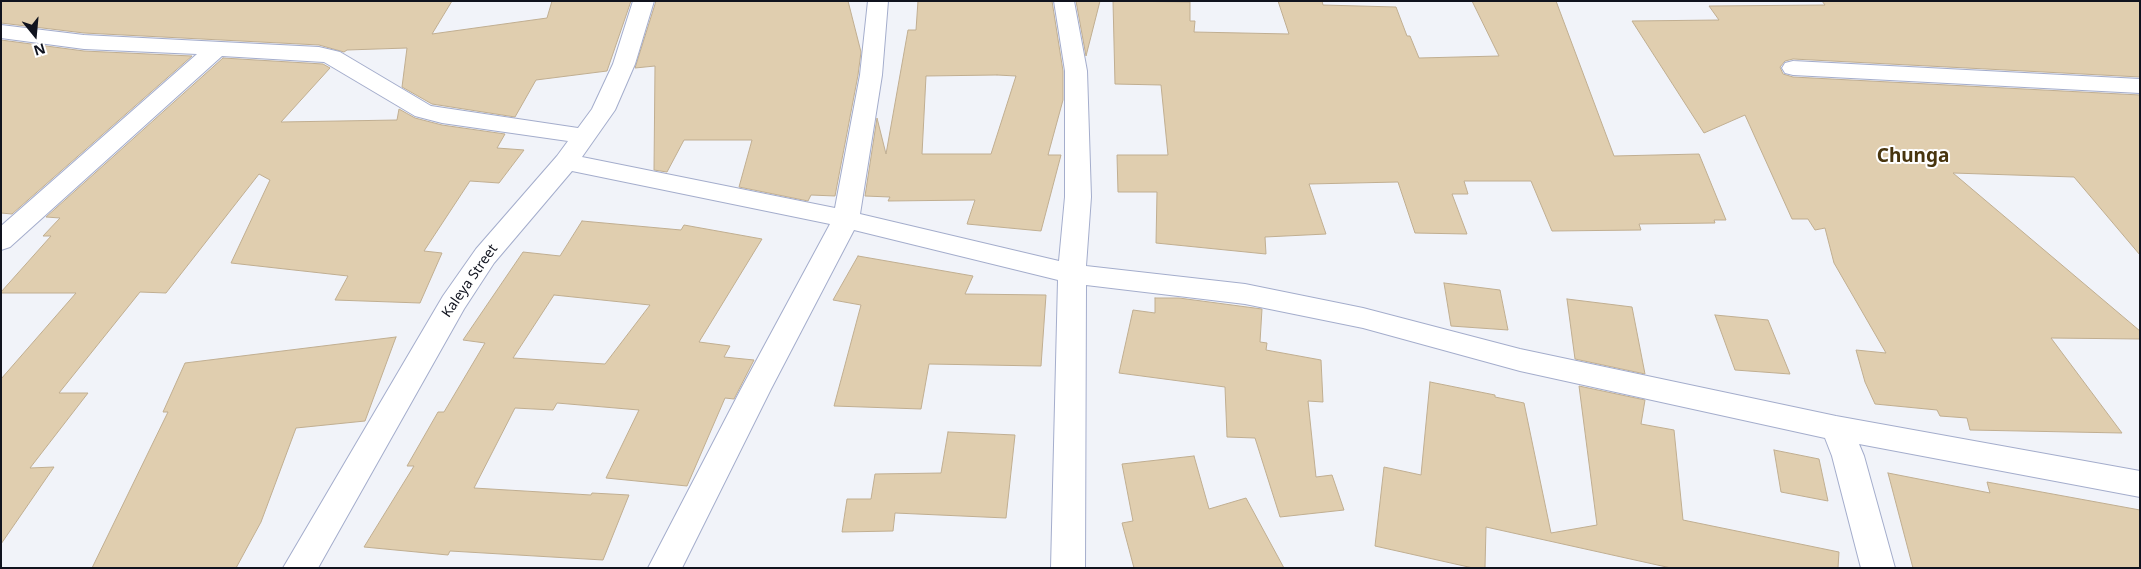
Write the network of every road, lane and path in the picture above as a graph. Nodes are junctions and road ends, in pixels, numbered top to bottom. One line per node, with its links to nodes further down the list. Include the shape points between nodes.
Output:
1 (644, 1): 8 (street, Kaleya Street, via 624,64 604,110)
2 (878, 1): 10 (street, via 871,76)
3 (1064, 1): 12 (street, via 1076,71 1078,197)
4 (1, 31): 5 (street, via 84,42)
5 (216, 49): 8 (street, via 332,57 423,111); 11 (street)
6 (1793, 68): 7 (street)
7 (2140, 86)
8 (584, 136): 9 (street, Kaleya Street)
9 (566, 162): 10 (street); 15 (street, Kaleya Street, via 484,256 453,303)
10 (846, 219): 12 (street); 16 (street)
11 (1, 241)
12 (1072, 274): 13 (street, via 1245,294 1363,318 1520,360); 17 (street)
13 (1836, 428): 14 (street); 18 (street, via 1848,456)
14 (2140, 484)
15 (300, 568)
16 (665, 568)
17 (1068, 568)
18 (1878, 568)

